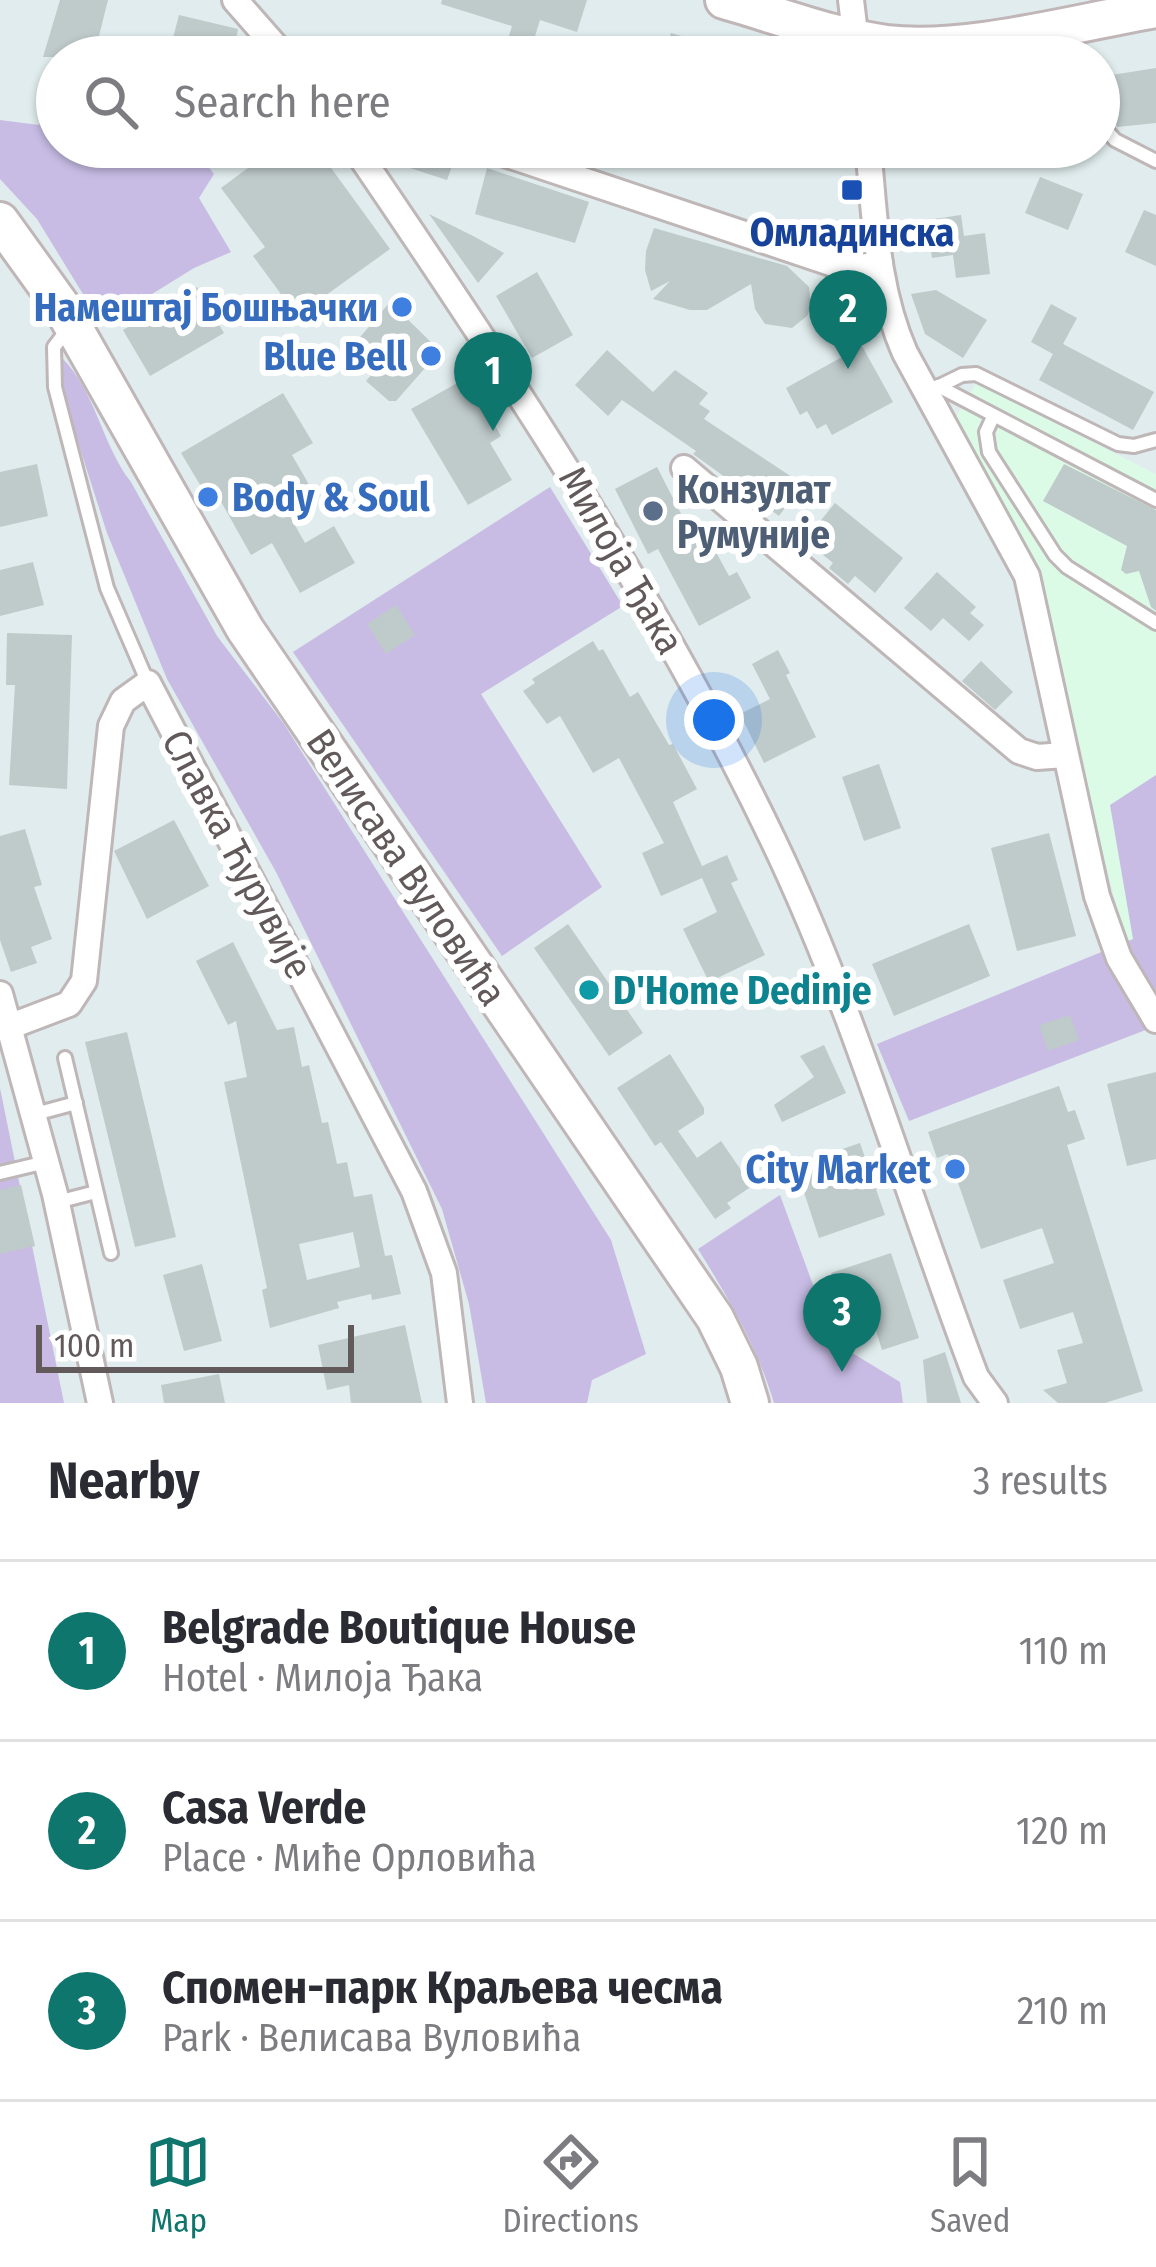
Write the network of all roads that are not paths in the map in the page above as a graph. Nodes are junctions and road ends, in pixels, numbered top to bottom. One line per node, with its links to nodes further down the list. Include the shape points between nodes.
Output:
1 (235, 0): 5 (street)
2 (724, 0): 6 (street)
3 (851, 0): 7 (street)
4 (1156, 9): 8 (street)
5 (267, 36)
6 (825, 36)
7 (855, 36)
8 (1083, 36)
9 (1120, 143): 10 (lane)
10 (1156, 161)
11 (368, 168): 39 (street, Милоја Ђака, via 568,466 774,841 843,1004 976,1377)
12 (547, 168): 15 (street, via 834,264)
13 (870, 168): 15 (street)
14 (0, 221): 16 (street, Велисава Вуловића)
15 (880, 263): 17 (street, via 898,338)
16 (73, 325): 23 (lane, via 54,346 55,387 107,588); 38 (street, Велисава Вуловића, via 236,615 715,1318)
17 (932, 389): 18 (lane); 19 (lane, via 976,374 1118,444); 24 (street, via 1027,576)
18 (993, 417): 21 (lane); 22 (lane, via 989,452 1054,555)
19 (1156, 440)
20 (684, 468): 24 (street, via 1019,751)
21 (1156, 500)
22 (1156, 623)
23 (148, 683): 27 (street, Славка Ћурувије, via 123,701 111,726 84,981 69,1004); 37 (street, Славка Ћурувије, via 414,1191 444,1273)
24 (1066, 755): 26 (street, via 1111,940)
25 (0, 994): 27 (street)
26 (1156, 1020)
27 (11, 1026): 30 (street)
28 (65, 1058): 29 (lane)
29 (76, 1103): 30 (lane); 33 (lane)
30 (35, 1114): 31 (street)
31 (47, 1162): 32 (lane); 34 (street)
32 (0, 1173)
33 (96, 1192): 34 (lane); 35 (lane)
34 (57, 1202): 36 (street)
35 (111, 1253)
36 (100, 1403)
37 (460, 1403)
38 (750, 1403)
39 (995, 1403)

